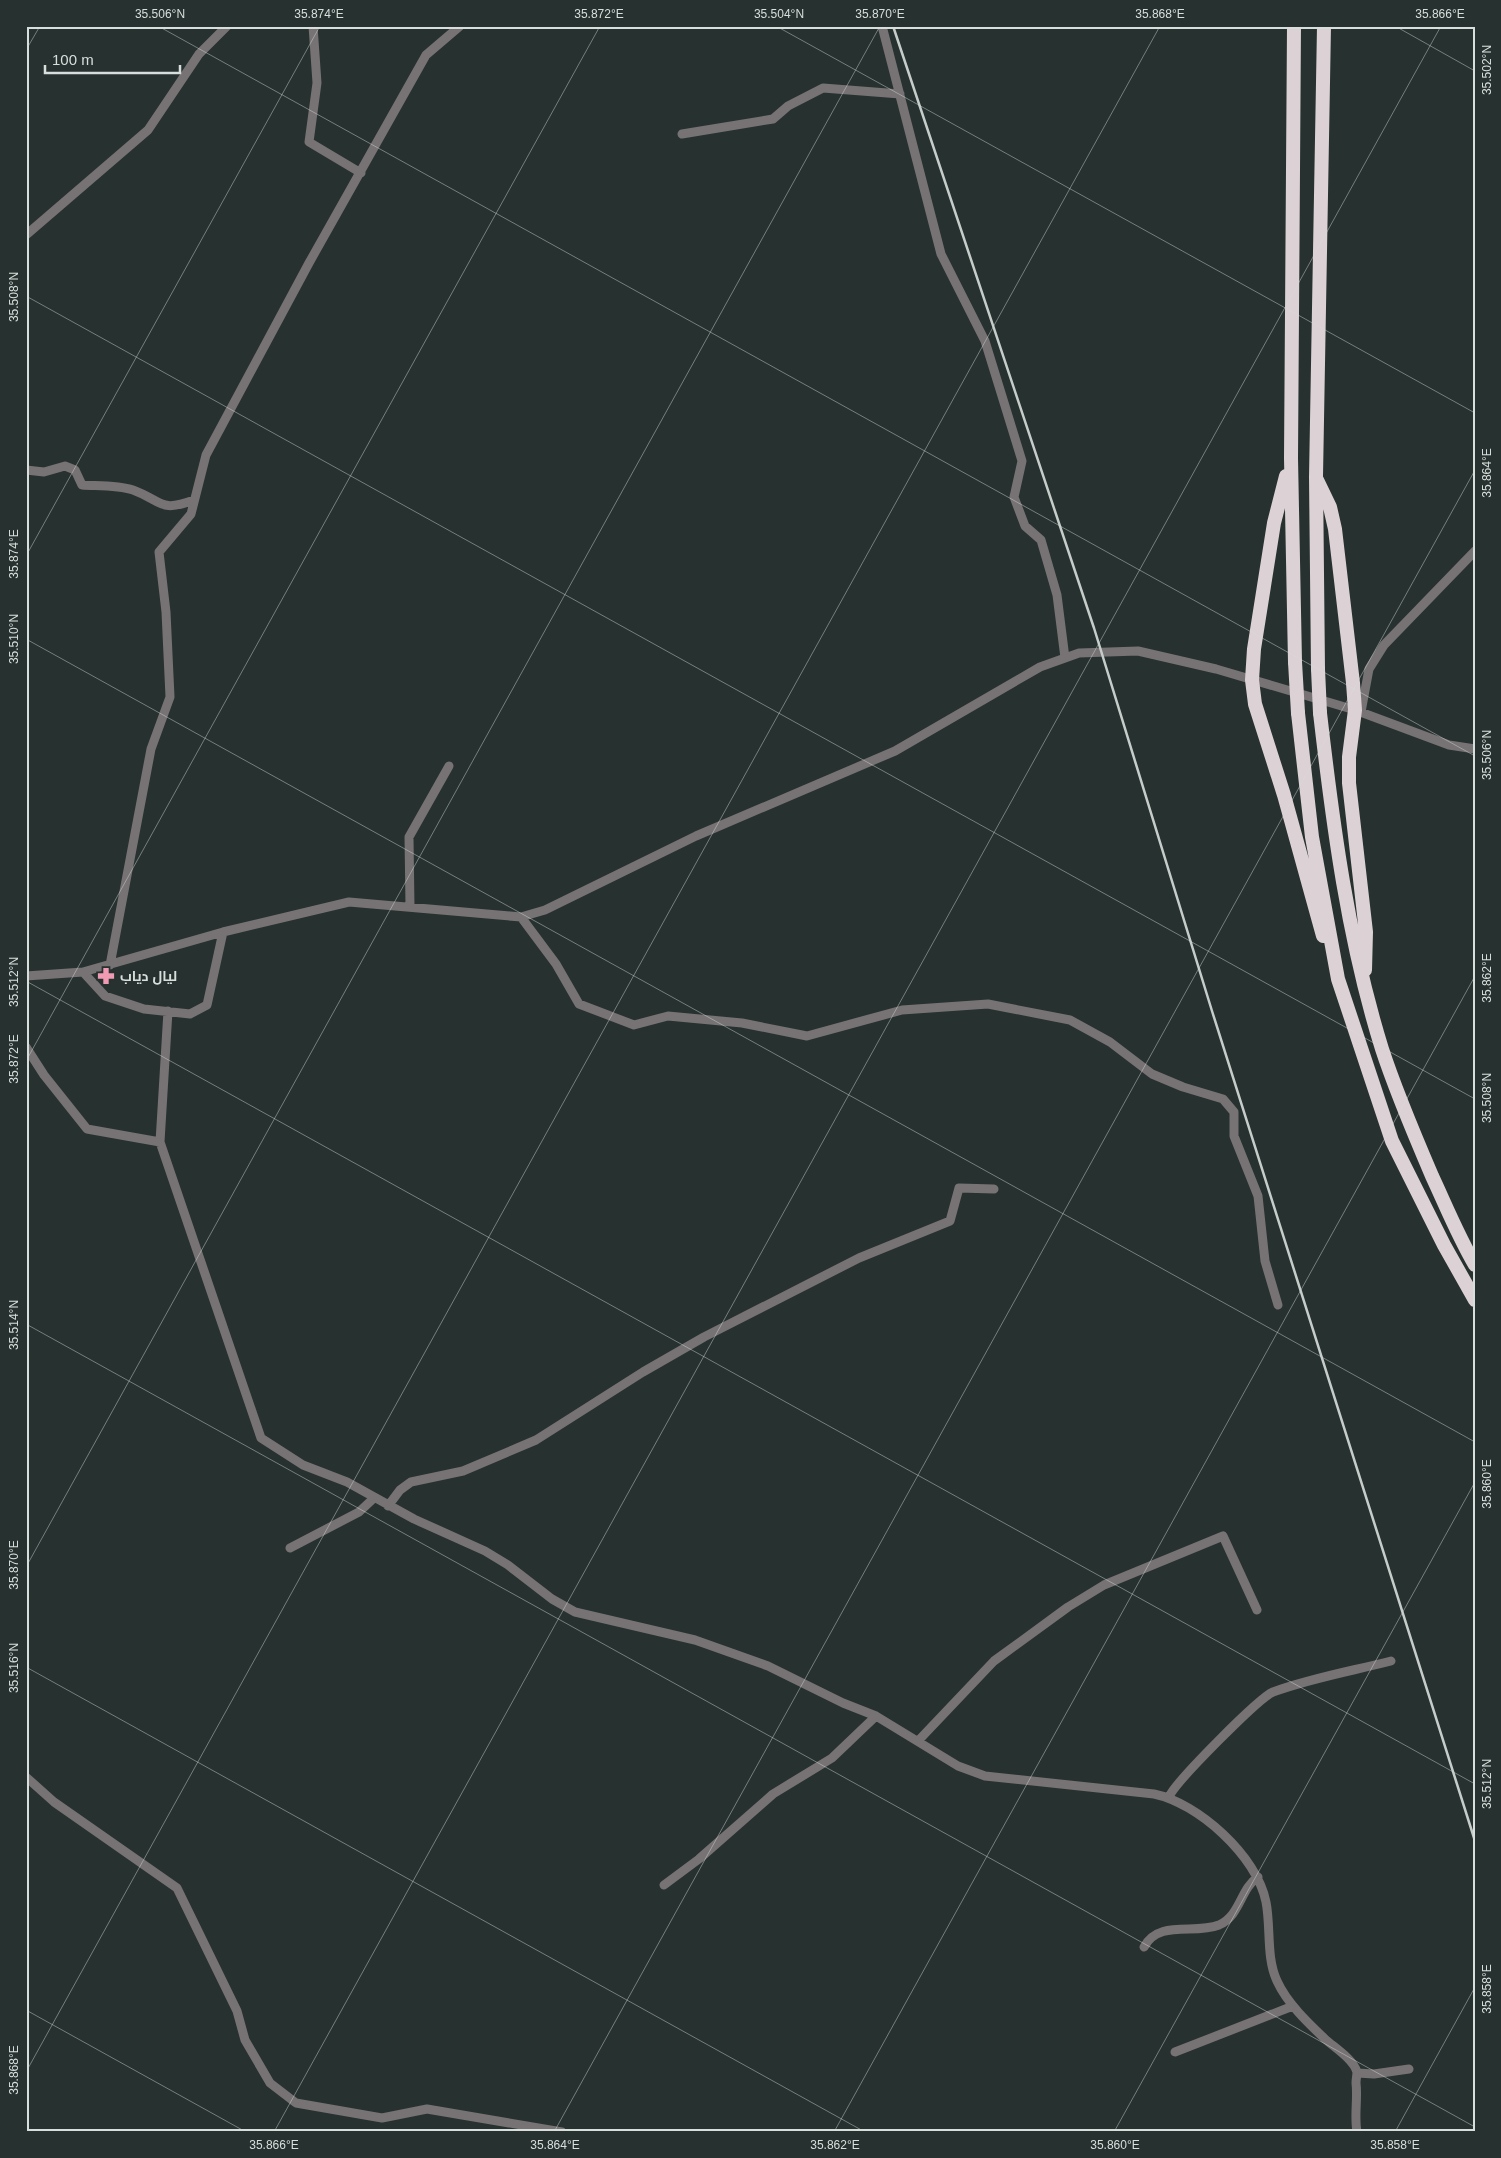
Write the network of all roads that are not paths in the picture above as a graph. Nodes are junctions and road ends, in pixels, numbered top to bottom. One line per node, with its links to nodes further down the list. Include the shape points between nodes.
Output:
1 (227, 26): 10 (street, via 199,54 148,130)
2 (312, 26): 9 (street, via 317,83 309,142)
3 (460, 26): 9 (street, via 426,55)
4 (882, 26): 7 (street)
5 (1294, 26): 11 (highway)
6 (1324, 26): 13 (highway)
7 (900, 94): 8 (street, via 823,88 788,106 773,119); 16 (street, via 941,254 985,341 1022,461 1014,497 1026,526 1041,540 1057,595)
8 (682, 134)
9 (361, 173): 14 (street, via 206,455)
10 (26, 235)
11 (1291, 458): 17 (highway, via 1274,524); 28 (highway, bridge, via 1298,713 1312,837)
12 (26, 470): 14 (street, via 44,472 65,466 74,470 82,485 132,490 174,508)
13 (1316, 477): 18 (highway, via 1326,497 1335,529); 27 (highway, bridge, via 1320,713 1333,825)
14 (194, 500): 24 (street, via 191,514 159,552 170,697 151,749)
15 (1475, 551): 18 (street, via 1384,645 1369,669)
16 (1065, 658): 17 (street, via 1079,653 1138,652); 22 (street, via 1040,667 895,751 696,836 545,910)
17 (1252, 680): 18 (street); 28 (highway, via 1263,730 1284,794 1317,918)
18 (1358, 711): 19 (street, via 1449,745); 27 (highway, via 1349,757 1349,783 1367,944)
19 (1475, 749)
20 (449, 766): 21 (street, via 409,837)
21 (410, 907): 22 (street); 23 (street, via 349,902)
22 (521, 917): 35 (street, via 556,964 579,1004 634,1026 668,1016 742,1023 808,1036 902,1010 988,1004 1070,1020 1110,1042 1152,1074 1223,1099 1234,1112 1234,1136 1258,1196 1265,1261)
23 (223, 932): 24 (street); 29 (street, via 207,1005 190,1014)
24 (110, 965): 25 (street)
25 (83, 972): 26 (street); 29 (street, via 105,996)
26 (26, 976)
27 (1363, 978): 33 (highway, via 1382,1049 1415,1136 1460,1240)
28 (1338, 979): 34 (highway, via 1392,1141)
29 (168, 1012): 31 (street)
30 (26, 1047): 31 (street, via 87,1129)
31 (160, 1142): 36 (street, via 261,1438 293,1460 339,1478)
32 (994, 1189): 37 (street, via 959,1188 950,1221 859,1258 704,1336 536,1440 464,1471 410,1482)
33 (1475, 1265)
34 (1475, 1300)
35 (1278, 1305)
36 (374, 1498): 37 (street); 38 (street, via 359,1512)
37 (388, 1506): 41 (street, via 484,1551 575,1612 695,1640 768,1666)
38 (290, 1548)
39 (1257, 1610): 42 (street, via 1223,1536 1104,1585 1068,1607 994,1661)
40 (1391, 1661): 44 (street, via 1271,1693 1199,1760)
41 (876, 1716): 42 (street); 46 (street, via 832,1758 774,1794)
42 (918, 1741): 44 (street, via 958,1766 985,1776)
43 (26, 1778): 52 (street, via 54,1802 177,1888 237,2011 245,2040 270,2083 296,2103 382,2118 427,2109)
44 (1169, 1797): 45 (street, via 1204,1818)
45 (1258, 1877): 47 (street, via 1225,1921 1211,1926 1162,1931 1149,1938); 48 (street, via 1268,1916 1273,1969 1282,1990)
46 (664, 1885)
47 (1144, 1947)
48 (1294, 2006): 49 (street); 51 (street)
49 (1175, 2052)
50 (1409, 2069): 51 (street)
51 (1357, 2073): 53 (street)
52 (562, 2132)
53 (1357, 2132)

